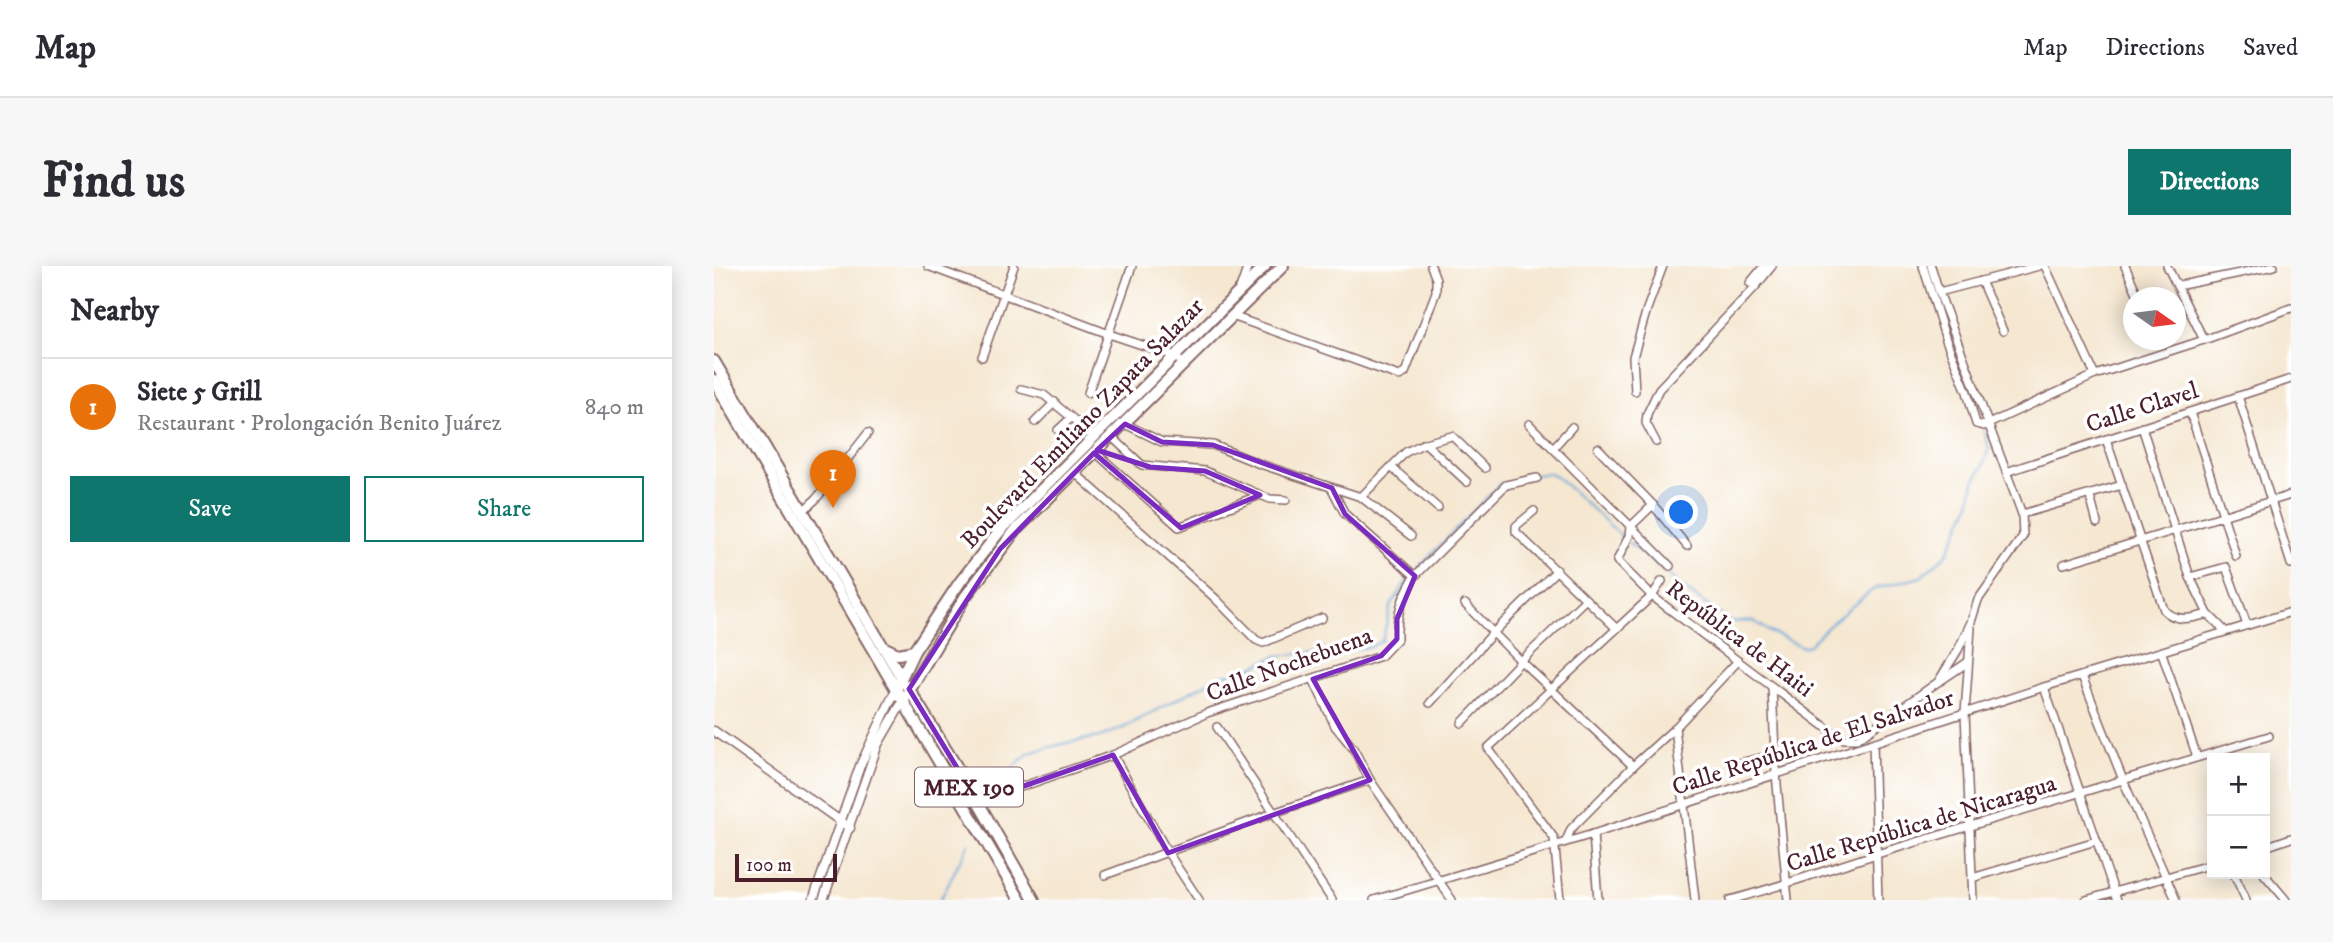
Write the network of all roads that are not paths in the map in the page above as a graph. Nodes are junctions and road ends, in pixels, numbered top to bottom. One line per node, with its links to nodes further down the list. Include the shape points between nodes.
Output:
1 (928, 266): 24 (street)
2 (1014, 266): 24 (street)
3 (1132, 266): 28 (street)
4 (1248, 266): 22 (street)
5 (1265, 266): 22 (main road, Boulevard Emiliano Zapata Salazar)
6 (1283, 266): 26 (main road, Boulevard Emiliano Zapata Salazar)
7 (1431, 266): 26 (street, via 1436,292 1405,373 1399,376)
8 (1664, 266): 38 (street, via 1633,357)
9 (1764, 266): 19 (street)
10 (1772, 266): 55 (street, via 1659,389 1646,423)
11 (1923, 266): 47 (street, via 1976,424)
12 (1931, 266): 23 (street)
13 (2039, 266): 18 (street)
14 (2045, 266): 34 (street)
15 (2125, 266): 21 (street)
16 (2167, 266): 20 (street)
17 (2274, 266): 20 (street)
18 (1981, 281): 23 (street); 27 (street)
19 (1750, 283)
20 (2177, 286): 29 (street)
21 (2134, 287)
22 (1239, 292): 30 (main road, Boulevard Emiliano Zapata Salazar)
23 (1938, 292): 47 (street)
24 (1004, 295): 28 (street); 31 (street)
25 (2291, 308): 29 (street)
26 (1232, 316): 33 (main road, Boulevard Emiliano Zapata Salazar)
27 (2003, 331)
28 (1109, 334): 30 (street); 39 (street)
29 (2204, 340): 34 (street)
30 (1175, 356): 33 (street); 53 (main road, Boulevard Emiliano Zapata Salazar)
31 (982, 357)
32 (714, 361): 77 (main road, MEX 190)
33 (1184, 365): 45 (main road, Boulevard Emiliano Zapata Salazar)
34 (2095, 375): 47 (street)
35 (2291, 379): 40 (street, Calle Clavel)
36 (714, 380): 120 (main road, MEX 190)
37 (1021, 389): 41 (street)
38 (1635, 391)
39 (1088, 393)
40 (2238, 396): 42 (street, Calle Clavel); 73 (street)
41 (1055, 402): 43 (street); 44 (street)
42 (2190, 412): 49 (street, Calle Clavel); 79 (street)
43 (1071, 418): 50 (street); 53 (street)
44 (1035, 422)
45 (1125, 424): 52 (main road, Boulevard Emiliano Zapata Salazar); 67 (street, via 1162,442 1213,445)
46 (1529, 424): 57 (street)
47 (1983, 426): 63 (street)
48 (1572, 427): 57 (street)
49 (2142, 428): 54 (street, Calle Clavel); 82 (street)
50 (1058, 430)
51 (868, 433): 77 (street)
52 (1111, 436): 59 (main road, Boulevard Emiliano Zapata Salazar); 68 (street, via 1142,465 1205,471)
53 (1095, 437): 107 (main road, Boulevard Emiliano Zapata Salazar, via 1000,531)
54 (2106, 439): 63 (street, Calle Clavel); 66 (street)
55 (1656, 442)
56 (1426, 443): 60 (street, via 1406,452); 61 (street, via 1452,436); 65 (street)
57 (1553, 448): 81 (street)
58 (1598, 448): 74 (street)
59 (1095, 452): 62 (main road, Boulevard Emiliano Zapata Salazar); 68 (street, via 1179,527)
60 (1391, 467): 71 (street); 75 (street)
61 (1485, 468)
62 (1074, 472): 100 (street, via 1256,640 1263,643); 109 (main road, Boulevard Emiliano Zapata Salazar, via 1000,549)
63 (2006, 472): 78 (street)
64 (1537, 478): 92 (street, Calle Nochebuena, via 1506,485)
65 (1467, 482)
66 (2122, 485): 70 (street); 84 (street)
67 (1332, 488): 71 (street); 92 (street, via 1345,514)
68 (1260, 495): 72 (street)
69 (2291, 495): 73 (street)
70 (2090, 496): 78 (street); 80 (street)
71 (1361, 497): 83 (street)
72 (1286, 500)
73 (2272, 501): 79 (street); 85 (street)
74 (1653, 505): 81 (street); 86 (street)
75 (1438, 508)
76 (1534, 511): 91 (street, via 1516,531)
77 (802, 512): 106 (main road, MEX 190)
78 (2022, 514): 101 (street, via 2023,536 1978,600)
79 (2223, 516): 82 (street); 87 (street)
80 (2097, 523)
81 (1630, 527): 90 (street); 95 (street, República de Haiti, via 1617,561)
82 (2174, 531): 84 (street); 93 (street)
83 (1411, 536)
84 (2140, 541): 88 (street); 99 (street, via 2164,610 2192,618)
85 (2288, 542): 89 (street)
86 (1687, 546)
87 (2236, 556)
88 (2064, 564)
89 (2291, 564)
90 (1670, 566)
91 (1557, 570): 96 (street); 105 (street)
92 (1415, 576): 115 (street, Calle Nochebuena, via 1396,619 1397,639 1381,656)
93 (2190, 577): 99 (street); 102 (street, via 2226,567)
94 (1662, 581): 95 (street)
95 (1652, 596): 103 (street); 111 (street, República de Haiti)
96 (1585, 600): 103 (street); 110 (street)
97 (1465, 604): 105 (street)
98 (2291, 612): 102 (street, Calle República de El Salvador)
99 (2208, 614): 104 (street)
100 (1322, 618)
101 (1971, 622): 112 (street); 116 (street)
102 (2247, 625): 104 (street, Calle República de El Salvador)
103 (1616, 628): 119 (street)
104 (2225, 631): 108 (street, Calle República de El Salvador)
105 (1493, 633): 110 (street); 123 (street)
106 (882, 645): 107 (main road, via 898,654); 114 (main road, MEX 190)
107 (915, 649): 109 (main road); 114 (main road, Boulevard Emiliano Zapata Salazar)
108 (2162, 653): 113 (street, Calle República de El Salvador); 137 (street)
109 (930, 654): 121 (main road, Boulevard Emiliano Zapata Salazar)
110 (1521, 661): 119 (street); 125 (street)
111 (1738, 661): 117 (street, República de Haiti); 128 (street)
112 (1968, 662): 116 (street); 124 (street)
113 (2082, 676): 118 (street, Calle República de El Salvador); 142 (street)
114 (901, 677): 120 (main road, Boulevard Emiliano Zapata Salazar); 121 (main road, MEX 190)
115 (1312, 679): 135 (street, Calle Nochebuena, via 1207,713); 141 (street)
116 (1938, 682): 132 (street)
117 (1772, 687): 131 (street, República de Haiti); 136 (street)
118 (2043, 687): 124 (street, Calle República de El Salvador); 143 (street)
119 (1552, 688): 139 (street); 154 (street, via 1488,748)
120 (895, 689): 122 (main road, MEX 190); 126 (street)
121 (909, 689): 122 (main road, Boulevard Emiliano Zapata Salazar); 144 (main road, MEX 190)
122 (903, 701): 126 (street); 169 (main road, MEX 190)
123 (1430, 703)
124 (1965, 713): 133 (street, Calle República de El Salvador); 149 (street)
125 (1462, 723)
126 (883, 726): 147 (street, via 860,766); 148 (street)
127 (1217, 727): 146 (street)
128 (1675, 728): 139 (street); 145 (street)
129 (714, 732): 147 (street)
130 (2269, 736): 137 (street, Calle República de Nicaragua)
131 (1844, 739): 132 (street); 134 (street)
132 (1857, 743): 133 (street, Calle República de El Salvador); 134 (street, Calle República de El Salvador)
133 (1873, 743): 157 (street)
134 (1846, 750): 140 (street, Calle República de El Salvador)
135 (1113, 755): 144 (street, Calle Nochebuena); 156 (street)
136 (1775, 755): 138 (street); 140 (street)
137 (2197, 757): 142 (street, Calle República de Nicaragua)
138 (1731, 765)
139 (1633, 766): 152 (street, via 1571,829)
140 (1776, 774): 145 (street, Calle República de El Salvador); 165 (street)
141 (1370, 780): 146 (street); 164 (street)
142 (2123, 780): 143 (street, Calle República de Nicaragua); 161 (street)
143 (2080, 794): 149 (street, Calle República de Nicaragua); 153 (street)
144 (978, 802): 170 (main road, MEX 190)
145 (1684, 803): 150 (street, Calle República de El Salvador); 177 (street)
146 (1273, 813): 156 (street); 172 (street)
147 (840, 822): 148 (street); 167 (street)
148 (850, 828): 168 (street)
149 (1971, 828): 157 (street, Calle República de Nicaragua); 160 (street)
150 (1593, 834): 152 (street, Calle República de El Salvador); 176 (street)
151 (2291, 838): 155 (street)
152 (1566, 841): 154 (street, Calle República de El Salvador)
153 (2096, 841): 160 (street); 166 (street)
154 (1556, 844): 164 (street, Calle República de El Salvador); 175 (street)
155 (2270, 845)
156 (1168, 853): 159 (street); 171 (street)
157 (1875, 855): 165 (street, Calle República de Nicaragua); 180 (street)
158 (2207, 866): 161 (street)
159 (1105, 875)
160 (1972, 878): 181 (street)
161 (2167, 879): 166 (street); 183 (street)
162 (2236, 879): 184 (street)
163 (2268, 879): 185 (street)
164 (1439, 881): 173 (street, Calle República de El Salvador); 174 (street)
165 (1787, 885): 178 (street, Calle República de Nicaragua); 179 (street)
166 (2115, 896): 182 (street)
167 (813, 900)
168 (823, 900)
169 (1020, 900)
170 (1034, 900)
171 (1199, 900)
172 (1332, 900)
173 (1374, 900)
174 (1452, 900)
175 (1560, 900)
176 (1598, 900)
177 (1695, 900)
178 (1730, 900)
179 (1788, 900)
180 (1878, 900)
181 (1973, 900)
182 (2086, 900)
183 (2176, 900)
184 (2246, 900)
185 (2286, 900)

